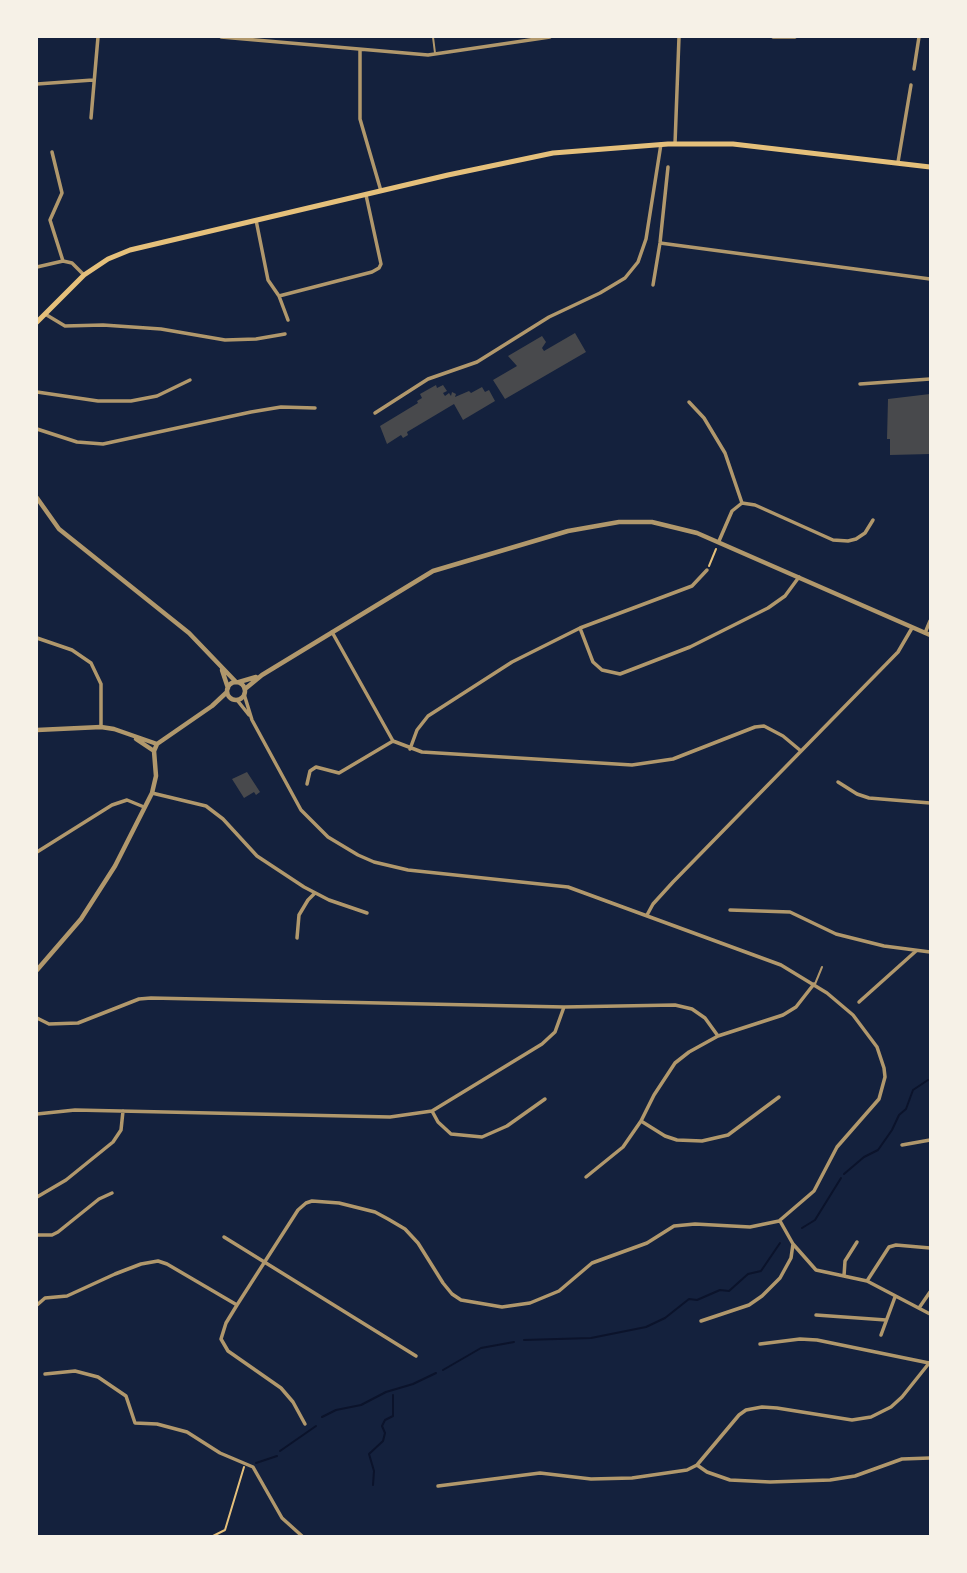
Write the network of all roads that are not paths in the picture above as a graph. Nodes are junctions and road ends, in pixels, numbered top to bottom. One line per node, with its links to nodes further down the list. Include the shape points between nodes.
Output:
1 (98, 37): 12 (street)
2 (221, 37): 9 (street)
3 (433, 37): 10 (lane)
4 (550, 37): 10 (street)
5 (678, 37): 17 (street)
6 (773, 37): 7 (street)
7 (793, 37)
8 (919, 37): 11 (street)
9 (360, 50): 10 (street); 22 (street, via 360,119)
10 (435, 54)
11 (914, 69)
12 (93, 80): 13 (street); 15 (street)
13 (37, 84)
14 (911, 85): 19 (street)
15 (91, 118)
16 (661, 144): 17 (main road); 22 (main road, via 553,153); 42 (street, via 646,239 638,262 625,278 538,323 477,362 428,379)
17 (675, 144): 19 (main road, via 766,147)
18 (52, 152): 26 (street, via 62,193 50,220)
19 (898, 163): 21 (main road)
20 (668, 167): 25 (street)
21 (930, 167)
22 (381, 191): 23 (main road)
23 (366, 195): 24 (main road); 31 (street, via 379,268)
24 (256, 220): 28 (main road, via 130,250); 31 (street, via 268,280)
25 (660, 243): 29 (street); 30 (street)
26 (63, 261): 27 (street); 28 (street)
27 (37, 267)
28 (84, 275): 32 (main road)
29 (930, 279)
30 (653, 285)
31 (279, 296): 33 (street)
32 (45, 314): 34 (main road); 35 (street, via 65,326 161,329 234,340)
33 (288, 320)
34 (37, 322)
35 (285, 334)
36 (930, 379): 38 (street)
37 (190, 380): 39 (street, via 157,396 131,401)
38 (860, 384)
39 (37, 392)
40 (689, 402): 45 (street, via 722,447)
41 (315, 408): 43 (street, via 271,409 103,444 77,442)
42 (375, 412)
43 (37, 429)
44 (37, 498): 56 (street, via 59,529 178,623)
45 (742, 503): 46 (street, via 833,540 856,539); 47 (street, via 732,511)
46 (873, 520)
47 (719, 541): 49 (street); 53 (street, via 652,522 587,526 433,571)
48 (707, 570): 51 (street, via 692,586)
49 (799, 577): 51 (street, via 785,596 768,608 620,674 602,670 593,662); 52 (street)
50 (930, 621): 54 (street)
51 (580, 628): 70 (street, via 512,662 439,708 420,724)
52 (912, 628): 54 (street); 72 (street, via 898,652)
53 (332, 632): 57 (street); 68 (street)
54 (928, 634)
55 (37, 638): 65 (street, via 72,650 91,663 101,684)
56 (218, 663): 58 (street); 59 (street)
57 (261, 676): 58 (street); 60 (street)
58 (238, 682): 59 (street); 60 (street)
59 (227, 690): 61 (street); 63 (street)
60 (245, 692): 62 (street); 64 (street)
61 (231, 698): 62 (street); 63 (street)
62 (237, 700): 64 (street)
63 (212, 706): 69 (street)
64 (252, 720): 82 (street, via 302,810 328,837 358,855 408,870 568,887)
65 (101, 727): 66 (street); 67 (street)
66 (37, 730)
67 (132, 736): 69 (street); 71 (street)
68 (393, 741): 70 (street); 74 (street, via 339,773 316,767)
69 (157, 744): 71 (street)
70 (410, 749): 72 (street, via 441,755 632,765 673,758 764,726)
71 (154, 751): 75 (street)
72 (801, 751): 82 (street)
73 (838, 782): 76 (street, via 869,798)
74 (307, 784)
75 (152, 793): 77 (street); 79 (street, via 215,812 257,856)
76 (930, 803)
77 (144, 807): 78 (street, via 121,801); 87 (street, via 94,899)
78 (37, 852)
79 (314, 894): 81 (street); 83 (street, via 299,915)
80 (730, 910): 84 (street, via 790,912 836,934)
81 (367, 913)
82 (647, 915): 88 (street, via 781,965)
83 (296, 938)
84 (916, 951): 85 (street); 89 (street)
85 (930, 952)
86 (822, 967): 88 (lane)
87 (37, 971)
88 (814, 984): 92 (street, via 796,1007 783,1015); 104 (street, via 864,1028 882,1057 885,1077 879,1099 837,1147 814,1191)
89 (859, 1002)
90 (564, 1007): 91 (street, via 151,998 78,1023 49,1024); 92 (street, via 675,1005 705,1018); 96 (street, via 555,1032 542,1044)
91 (37, 1018)
92 (718, 1036): 98 (street, via 676,1063)
93 (779, 1097): 98 (street, via 728,1135 702,1141 665,1136)
94 (545, 1099): 96 (street, via 482,1137 451,1133)
95 (123, 1111): 96 (street, via 390,1117); 97 (street); 103 (street, via 121,1130 113,1142)
96 (432, 1111)
97 (37, 1114)
98 (642, 1121): 101 (street, via 623,1147)
99 (930, 1140): 100 (street)
100 (902, 1144)
101 (586, 1177)
102 (112, 1193): 105 (street, via 58,1232)
103 (37, 1197)
104 (779, 1221): 108 (street); 110 (street, via 750,1227 674,1226 647,1243 592,1263 559,1291 510,1306 461,1300 443,1283 405,1229 375,1212 339,1203 306,1203)
105 (37, 1235)
106 (224, 1237): 110 (street)
107 (857, 1242): 111 (street, via 845,1261)
108 (793, 1244): 111 (street, via 816,1270); 121 (street, via 785,1270 762,1296)
109 (930, 1248): 112 (street, via 889,1247)
110 (265, 1261): 116 (street); 124 (street)
111 (844, 1276): 112 (street)
112 (867, 1281): 114 (street)
113 (930, 1292): 117 (street)
114 (895, 1297): 117 (street); 120 (street)
115 (37, 1306): 116 (street, via 45,1298 67,1296 115,1273 158,1262)
116 (236, 1306): 127 (street, via 222,1332 223,1344 281,1388)
117 (919, 1308): 118 (street)
118 (930, 1314)
119 (816, 1315): 120 (street)
120 (886, 1320): 122 (street)
121 (701, 1321)
122 (881, 1335)
123 (760, 1344): 125 (street, via 817,1340)
124 (416, 1356)
125 (930, 1363): 129 (street, via 891,1407 871,1417 852,1420 777,1408 746,1410)
126 (45, 1374): 131 (street, via 75,1371 98,1377 126,1396 135,1423 157,1423 187,1432 246,1463 259,1473 282,1518)
127 (305, 1424)
128 (930, 1458): 129 (street, via 902,1459 843,1478 770,1482 717,1477)
129 (697, 1465): 130 (street, via 632,1478 540,1474)
130 (438, 1486)
131 (302, 1536)

